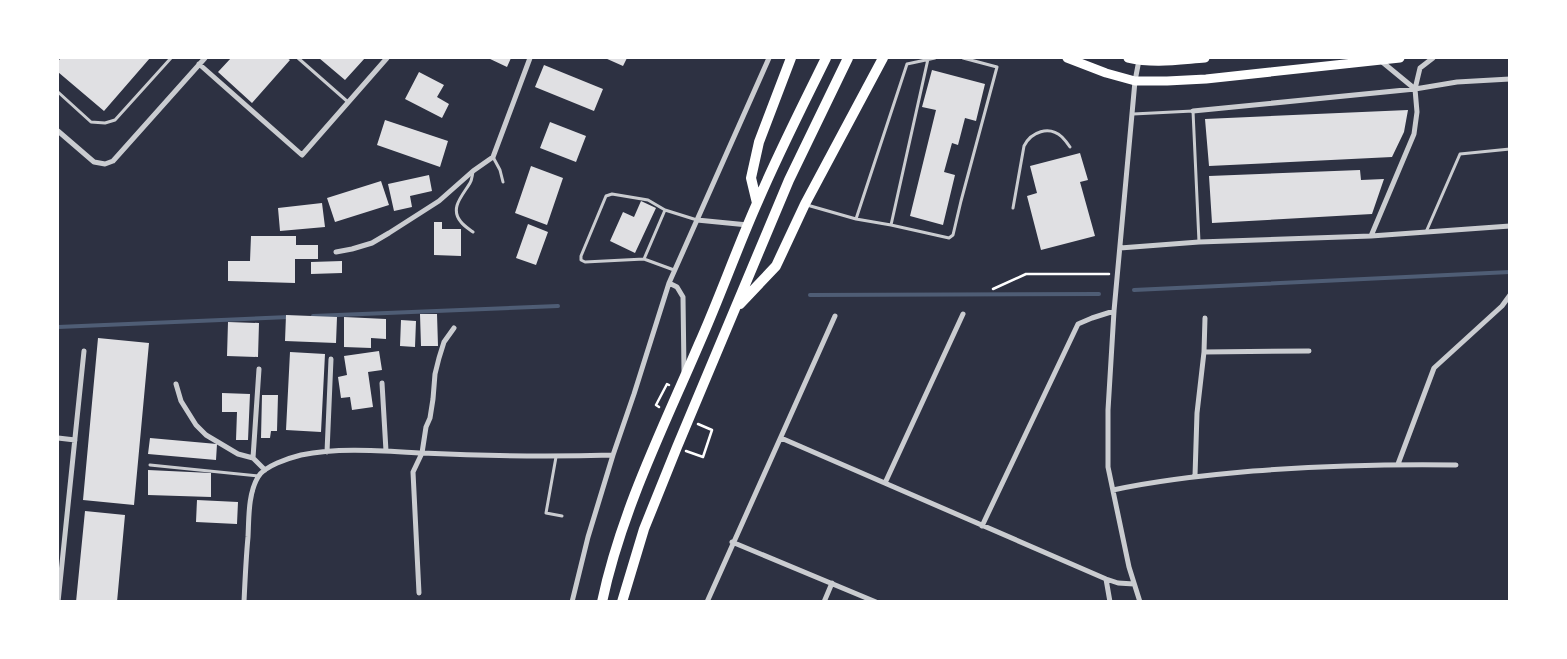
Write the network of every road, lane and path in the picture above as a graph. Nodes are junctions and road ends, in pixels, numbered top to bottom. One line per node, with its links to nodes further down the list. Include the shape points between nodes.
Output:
1 (172, 58): 25 (lane, via 115,120 105,123 90,122)
2 (205, 58): 21 (street)
3 (298, 58): 26 (lane)
4 (387, 58): 26 (street)
5 (530, 58): 32 (street)
6 (770, 58): 40 (street)
7 (792, 58): 35 (highway, via 759,142 751,178)
8 (826, 58): 35 (highway)
9 (848, 58): 56 (highway)
10 (883, 58): 36 (highway)
11 (935, 58): 18 (lane)
12 (963, 58): 42 (lane, via 997,67 953,235 949,238)
13 (1067, 58): 23 (main road)
14 (1128, 58): 19 (main road)
15 (1205, 58): 19 (main road, via 1162,62)
16 (1400, 58): 20 (main road)
17 (1433, 58): 24 (street, via 1420,68)
18 (928, 59): 39 (lane, via 907,64); 42 (lane)
19 (1138, 60): 23 (street)
20 (1380, 60): 23 (main road, via 1206,79); 24 (street)
21 (199, 64): 26 (street, via 302,155); 29 (street, via 113,161 105,164 94,162)
22 (1510, 79): 24 (street, via 1457,82)
23 (1135, 80): 28 (street)
24 (1415, 89): 27 (street); 46 (street, via 1417,112 1414,134)
25 (58, 92)
26 (348, 102)
27 (1193, 111): 28 (lane); 47 (lane)
28 (1133, 114): 48 (street)
29 (58, 131)
30 (1070, 147): 37 (lane, via 1054,132 1033,134 1027,140)
31 (1510, 149): 45 (lane, via 1460,154)
32 (493, 156): 33 (street); 34 (lane)
33 (473, 171): 44 (lane, via 456,212 460,221); 49 (street, via 439,201 389,233 372,243)
34 (503, 182)
35 (757, 203): 41 (highway)
36 (804, 204): 39 (lane); 56 (highway, via 776,266)
37 (1013, 208)
38 (666, 210): 40 (lane); 50 (lane); 50 (lane, via 648,200 612,194 606,196 581,256 585,262)
39 (856, 219): 42 (lane)
40 (697, 220): 41 (street); 51 (street)
41 (748, 225): 67 (highway)
42 (891, 225)
43 (1510, 226): 45 (street)
44 (473, 232)
45 (1426, 232): 46 (street)
46 (1371, 236): 47 (street)
47 (1199, 242): 48 (street)
48 (1120, 248): 52 (street)
49 (336, 252)
50 (644, 259): 51 (lane)
51 (674, 270): 53 (street)
52 (1118, 274): 54 (path, via 1026,274); 57 (street)
53 (669, 283): 67 (street, via 677,287 683,297); 77 (street)
54 (994, 289)
55 (1510, 295): 81 (street, via 1434,368)
56 (734, 309): 73 (highway)
57 (1114, 311): 88 (street, via 1108,410 1108,468); 90 (street, via 1078,324)
58 (963, 314): 87 (street)
59 (835, 316): 71 (street)
60 (1205, 318): 64 (street)
61 (454, 328): 76 (street, via 444,342 439,358)
62 (84, 351): 72 (street)
63 (1309, 351): 64 (street)
64 (1204, 352): 86 (street, via 1197,413)
65 (331, 359): 75 (street)
66 (259, 369): 79 (street)
67 (684, 379): 100 (highway, via 623,529)
68 (382, 383): 74 (street)
69 (176, 384): 79 (street, via 181,401 206,435 238,454)
70 (58, 438): 72 (street)
71 (780, 438): 87 (street); 91 (street)
72 (75, 440): 92 (street)
73 (677, 447): 80 (path); 101 (highway, via 644,528)
74 (386, 451): 75 (street); 76 (street)
75 (328, 452): 84 (street, via 292,457)
76 (422, 453): 78 (street); 96 (street, via 413,472)
77 (613, 455): 78 (street); 99 (street)
78 (556, 457): 89 (lane, via 546,513)
79 (253, 458): 84 (street)
80 (703, 458)
81 (1398, 464): 83 (street); 86 (street)
82 (150, 465): 85 (lane)
83 (1456, 465)
84 (264, 470): 85 (street)
85 (258, 476): 98 (street, via 249,513)
86 (1196, 476): 88 (street)
87 (885, 483): 90 (street)
88 (1113, 490): 95 (street)
89 (562, 516)
90 (982, 526): 93 (street)
91 (732, 542): 94 (street); 102 (street)
92 (59, 573): 97 (street)
93 (1106, 579): 95 (street); 105 (street)
94 (832, 583): 103 (street); 104 (street)
95 (1134, 584): 106 (street)
96 (419, 593)
97 (58, 602)
98 (244, 602)
99 (572, 602)
100 (602, 602)
101 (622, 602)
102 (707, 602)
103 (824, 602)
104 (876, 602)
105 (1110, 602)
106 (1140, 602)

